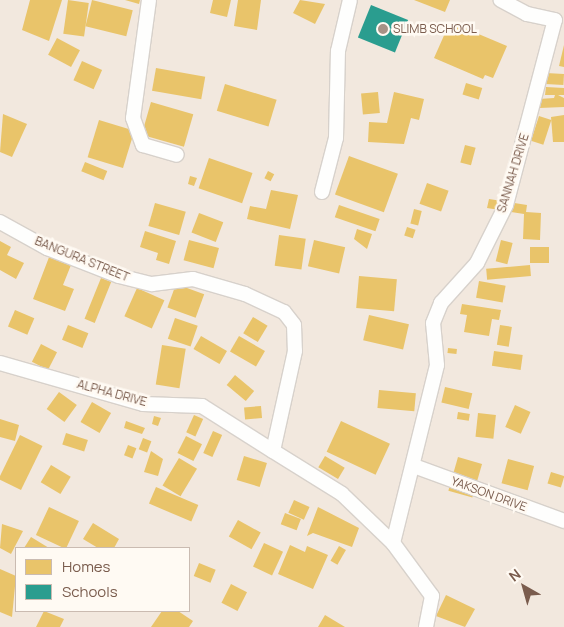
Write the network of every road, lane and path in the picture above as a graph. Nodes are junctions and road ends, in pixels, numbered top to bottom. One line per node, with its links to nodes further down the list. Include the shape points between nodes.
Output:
1 (149, 0): 4 (street, via 133,118 143,145)
2 (350, 0): 5 (street, via 338,51 336,138)
3 (501, 0): 9 (street, SANNAH DRIVE, via 527,14 555,20 506,205 477,264 441,303 433,323 437,365)
4 (178, 155)
5 (322, 192)
6 (0, 222): 8 (street, BANGURA STREET, via 47,248 119,276 152,284 193,279 245,294 284,312 294,325 295,351)
7 (0, 363): 8 (street, ALPHA DRIVE, via 143,404 202,406)
8 (274, 451): 11 (street, via 342,494)
9 (414, 466): 10 (street, YAKSON DRIVE); 11 (street, SANNAH DRIVE)
10 (564, 521)
11 (393, 543): 12 (street, via 432,596)
12 (426, 627)

